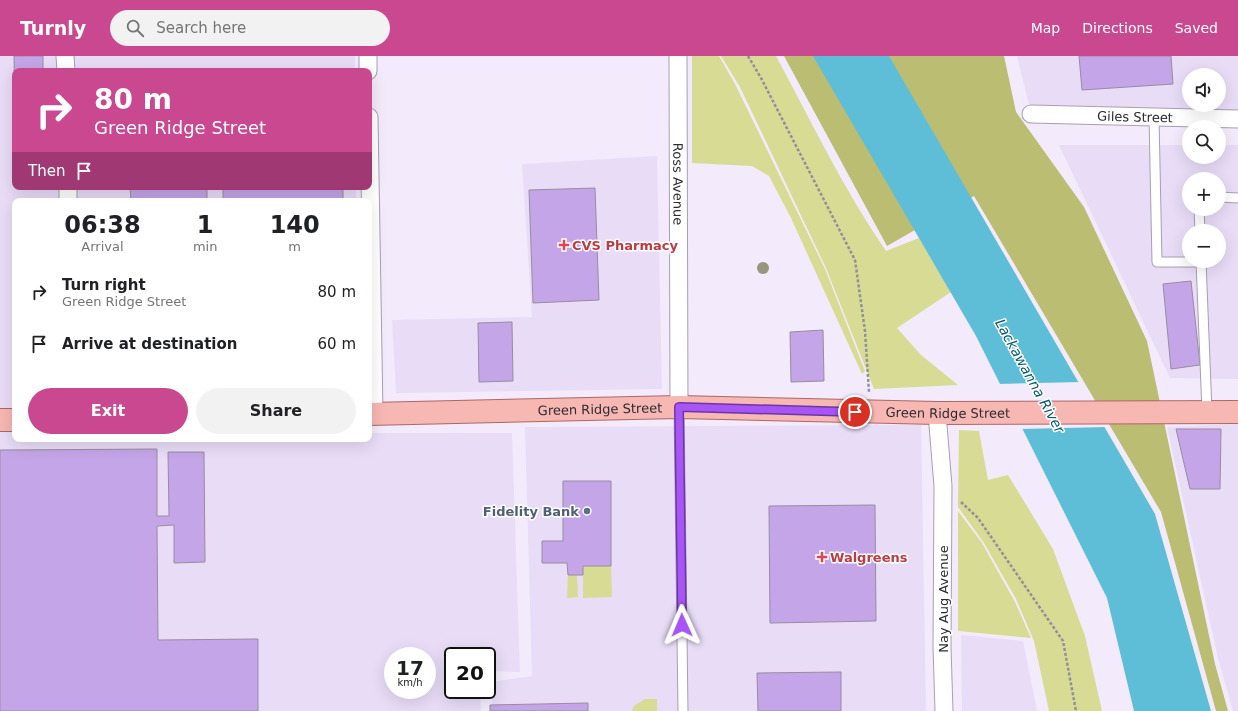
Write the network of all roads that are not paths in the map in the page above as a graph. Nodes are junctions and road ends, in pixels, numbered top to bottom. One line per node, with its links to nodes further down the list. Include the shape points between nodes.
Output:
1 (65, 56): 4 (street)
2 (368, 56): 5 (street)
3 (678, 56): 13 (street, Ross Avenue)
4 (66, 68)
5 (368, 68)
6 (1031, 114): 7 (street, Giles Street)
7 (1154, 117): 8 (street, Giles Street); 11 (lane, via 1157,262)
8 (1238, 120)
9 (1226, 197): 10 (lane)
10 (1238, 198)
11 (1182, 262)
12 (1201, 268): 14 (lane)
13 (679, 407): 16 (main road, Green Ridge Street); 17 (main road, Green Ridge Street); 20 (lane)
14 (1208, 412): 15 (main road, Green Ridge Street); 16 (main road, Green Ridge Street)
15 (1238, 412)
16 (937, 413): 21 (street, Nay Aug Avenue, via 942,486)
17 (372, 414)
18 (0, 420): 19 (main road)
19 (12, 420)
20 (683, 711)
21 (944, 711)

